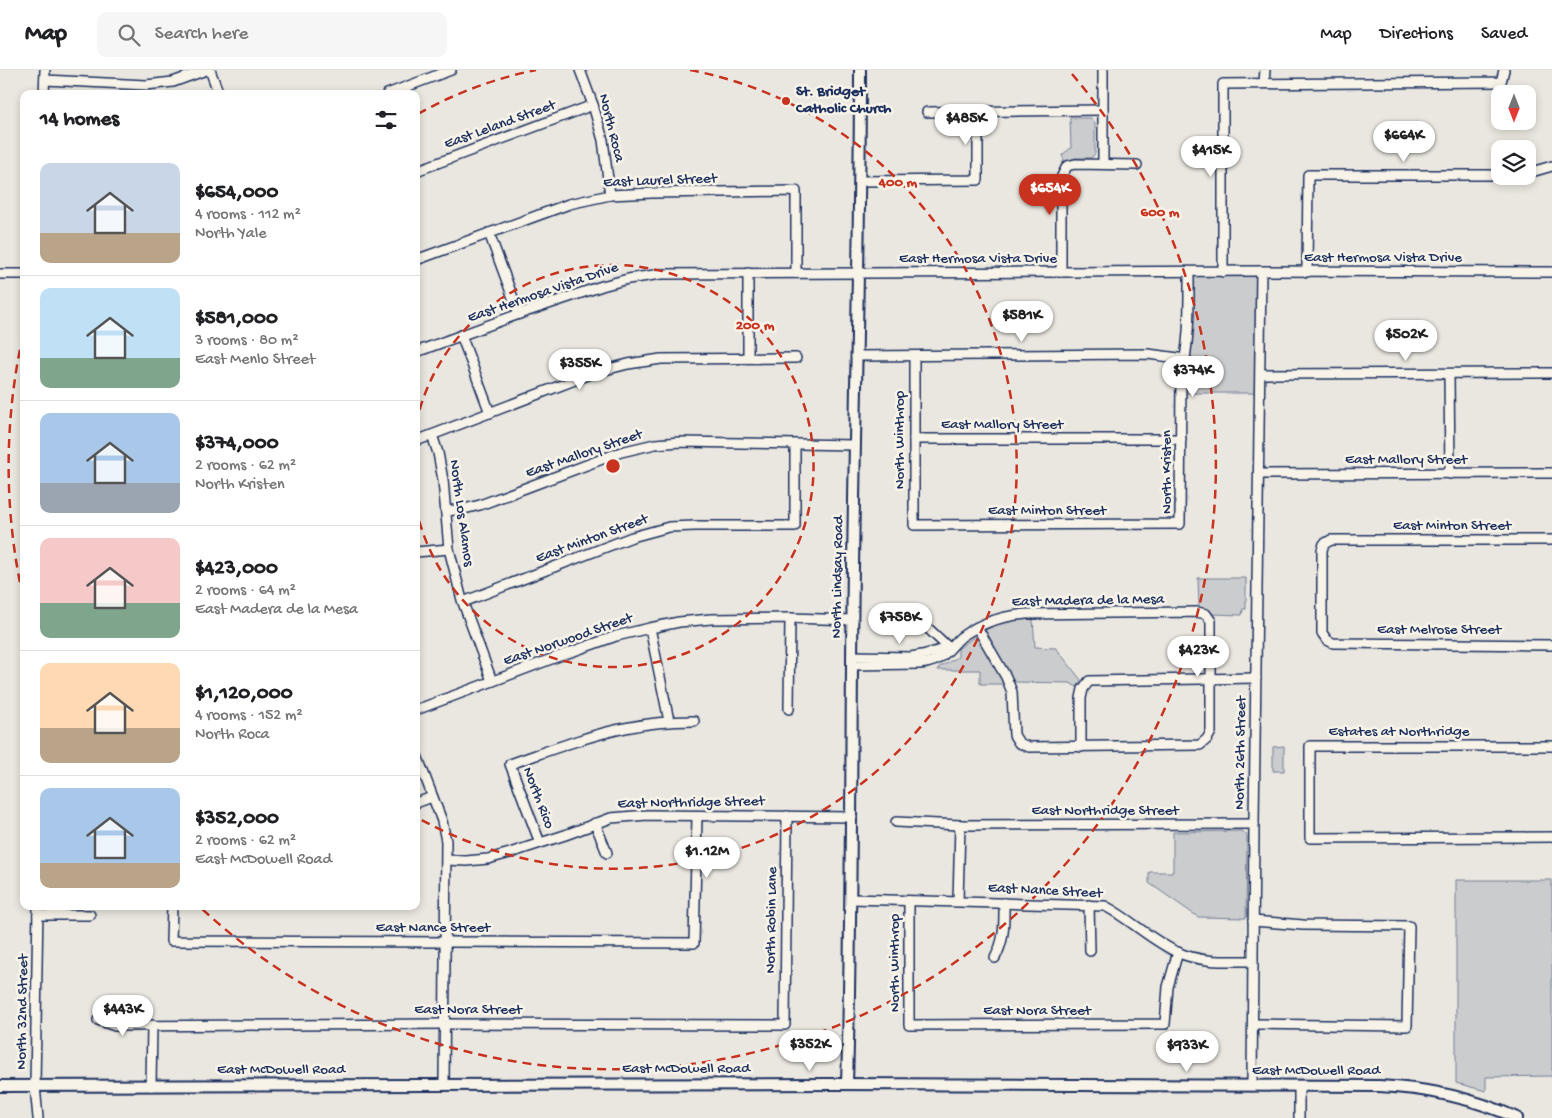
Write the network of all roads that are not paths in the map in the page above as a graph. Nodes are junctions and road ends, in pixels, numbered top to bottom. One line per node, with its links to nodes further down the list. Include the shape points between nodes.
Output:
1 (45, 70): 10 (street)
2 (206, 70): 10 (street, via 174,82 146,85)
3 (210, 70): 13 (street)
4 (451, 70): 14 (street)
5 (580, 70): 15 (street, North Roca)
6 (860, 70): 25 (main road, North Lindsay Road)
7 (1103, 70): 16 (street)
8 (1265, 70): 11 (street)
9 (1504, 70): 11 (street, via 1501,82)
10 (45, 80): 12 (street)
11 (1264, 83): 32 (street, via 1223,84)
12 (44, 90)
13 (218, 90)
14 (398, 90)
15 (593, 105): 22 (street, East Leland Street); 26 (street, North Roca, via 603,140)
16 (1103, 110): 17 (street); 19 (street)
17 (978, 111): 18 (street); 25 (street, via 978,180)
18 (927, 112)
19 (1103, 164): 20 (street); 30 (street, via 1067,166 1062,176)
20 (1137, 165)
21 (1552, 166): 23 (street)
22 (420, 170)
23 (1536, 170)
24 (1491, 175): 33 (street, via 1308,175)
25 (860, 181): 37 (main road, North Lindsay Road)
26 (610, 195): 27 (street, East Laurel Street, via 569,204); 36 (street, East Laurel Street, via 796,191)
27 (489, 233): 28 (street, East Laurel Street); 40 (street)
28 (420, 259)
29 (1261, 271): 32 (street, East Hermosa Vista Drive); 33 (street, East Hermosa Vista Drive); 49 (street, North 26th Street)
30 (1061, 272): 31 (street, East Hermosa Vista Drive); 37 (street, East Hermosa Vista Drive)
31 (1189, 272): 32 (street, East Hermosa Vista Drive); 47 (street, North Kristen)
32 (1223, 272)
33 (1308, 272): 34 (street, East Hermosa Vista Drive)
34 (1552, 272)
35 (748, 273): 36 (street, East Hermosa Vista Drive); 40 (street, East Hermosa Vista Drive, via 661,274 628,279); 45 (street)
36 (796, 273): 37 (street, East Hermosa Vista Drive)
37 (858, 273): 43 (main road, North Lindsay Road)
38 (0, 274): 39 (street)
39 (20, 274)
40 (519, 314): 41 (street, East Hermosa Vista Drive)
41 (462, 335): 42 (street, East Hermosa Vista Drive); 51 (street)
42 (420, 351)
43 (856, 356): 44 (street); 57 (main road, North Lindsay Road)
44 (914, 356): 47 (street, via 1148,354); 53 (street, North Winthrop)
45 (748, 358): 46 (street); 51 (street, via 661,359 628,364 593,373)
46 (796, 358)
47 (1186, 359): 54 (street, North Kristen, via 1182,377)
48 (1552, 373): 50 (street)
49 (1261, 374): 50 (street); 59 (street, North 26th Street)
50 (1449, 374): 60 (street)
51 (490, 413): 52 (street)
52 (432, 435): 55 (street); 61 (street, North Los Alamos, via 443,480)
53 (914, 439): 54 (street, East Mallory Street); 63 (street, North Winthrop)
54 (1181, 439): 62 (street, North Kristen)
55 (420, 440)
56 (795, 445): 57 (street, East Mallory Street); 61 (street, East Mallory Street, via 655,444 622,452 480,504); 67 (street, East Minton Street, via 795,526 669,527 632,537)
57 (854, 445): 70 (main road, North Lindsay Road)
58 (1552, 473): 60 (street, East Mallory Street)
59 (1259, 474): 60 (street, East Mallory Street); 77 (street, North 26th Street)
60 (1450, 474)
61 (446, 512): 65 (street, North Los Alamos)
62 (1180, 524): 63 (street, East Minton Street)
63 (914, 525)
64 (1552, 540): 73 (street, East Minton Street, via 1331,540 1324,544 1322,550 1322,633)
65 (449, 549): 66 (street); 67 (street, North Los Alamos)
66 (420, 552)
67 (463, 602): 79 (street, North Los Alamos)
68 (790, 618): 70 (street, East Norwood Street); 72 (street, East Norwood Street, via 711,619); 81 (street)
69 (917, 618): 75 (street)
70 (853, 620): 76 (main road, North Lindsay Road)
71 (977, 627): 75 (street, East Madera de la Mesa); 78 (street, East Madera de la Mesa, via 992,620 1026,614 1206,614 1211,621); 85 (street, via 1012,692 1014,735 1020,743 1029,747)
72 (650, 628): 79 (street, East Norwood Street, via 616,636); 83 (street)
73 (1327, 640): 74 (street, East Melrose Street, via 1333,643)
74 (1552, 645)
75 (949, 648): 76 (street, East Madera de la Mesa, via 911,657)
76 (852, 661): 91 (main road, North Lindsay Road)
77 (1256, 678): 78 (street); 94 (street, North 26th Street)
78 (1210, 679): 85 (street, via 1089,681 1081,698); 85 (street, via 1211,732 1200,745)
79 (492, 681): 80 (street, East Norwood Street)
80 (420, 708)
81 (789, 709)
82 (694, 720): 83 (street)
83 (669, 721): 97 (street, North Rico, via 578,740 510,764)
84 (1552, 746): 96 (street, Estates at Northridge, via 1310,746 1310,838)
85 (1081, 747)
86 (420, 764): 87 (street)
87 (432, 797): 88 (street); 99 (street, via 442,821)
88 (420, 802)
89 (697, 816): 90 (street, East Northridge Street); 93 (street, East Northridge Street, via 630,816); 109 (street, East Nance Street, via 694,943)
90 (787, 816): 91 (street, East Northridge Street); 116 (street, North Robin Lane)
91 (852, 817): 100 (main road, North Lindsay Road)
92 (896, 822): 95 (street, East Northridge Street)
93 (595, 823): 97 (street, East Northridge Street); 98 (street)
94 (1254, 824): 95 (street, East Northridge Street); 108 (street, North 26th Street)
95 (960, 825): 102 (street)
96 (1552, 837)
97 (540, 842): 99 (street, East Northridge Street, via 488,859)
98 (607, 853)
99 (447, 860): 109 (street)
100 (851, 899): 101 (street, East Nance Street); 120 (main road, North Lindsay Road)
101 (909, 901): 102 (street, East Nance Street); 119 (street, North Winthrop)
102 (958, 901): 103 (street, East Nance Street)
103 (1004, 903): 104 (street, East Nance Street); 112 (street, via 1004,929)
104 (1089, 905): 110 (street); 111 (street, East Nance Street, via 1105,906 1119,913)
105 (38, 910): 107 (street); 124 (street, North 32nd Street)
106 (172, 910): 109 (street, East Nance Street, via 171,940)
107 (90, 915)
108 (1252, 921): 113 (street, North 26th Street); 117 (street, via 1409,926 1407,1026)
109 (445, 942): 115 (street)
110 (1090, 951)
111 (1178, 952): 113 (street, East Nance Street, via 1198,959); 119 (street, East Nora Street, via 1168,987 1165,1024)
112 (995, 958)
113 (1253, 961): 117 (street, North 26th Street)
114 (98, 1020): 118 (street, East Nora Street, via 115,1026)
115 (445, 1024): 116 (street, East Nora Street); 118 (street, East Nora Street); 121 (street)
116 (785, 1024)
117 (1252, 1024): 122 (street, North 26th Street)
118 (152, 1025): 125 (street)
119 (909, 1025)
120 (847, 1084): 121 (main road, East McDowell Road); 122 (main road, East McDowell Road)
121 (444, 1085): 125 (main road, East McDowell Road)
122 (1252, 1085): 126 (main road, East McDowell Road)
123 (0, 1086): 124 (main road, East McDowell Road)
124 (35, 1086): 125 (main road, East McDowell Road); 127 (street, North 32nd Street)
125 (151, 1086)
126 (1299, 1086): 128 (street); 129 (main road, East McDowell Road, via 1420,1089 1487,1105)
127 (38, 1118)
128 (1299, 1118)
129 (1517, 1118)

